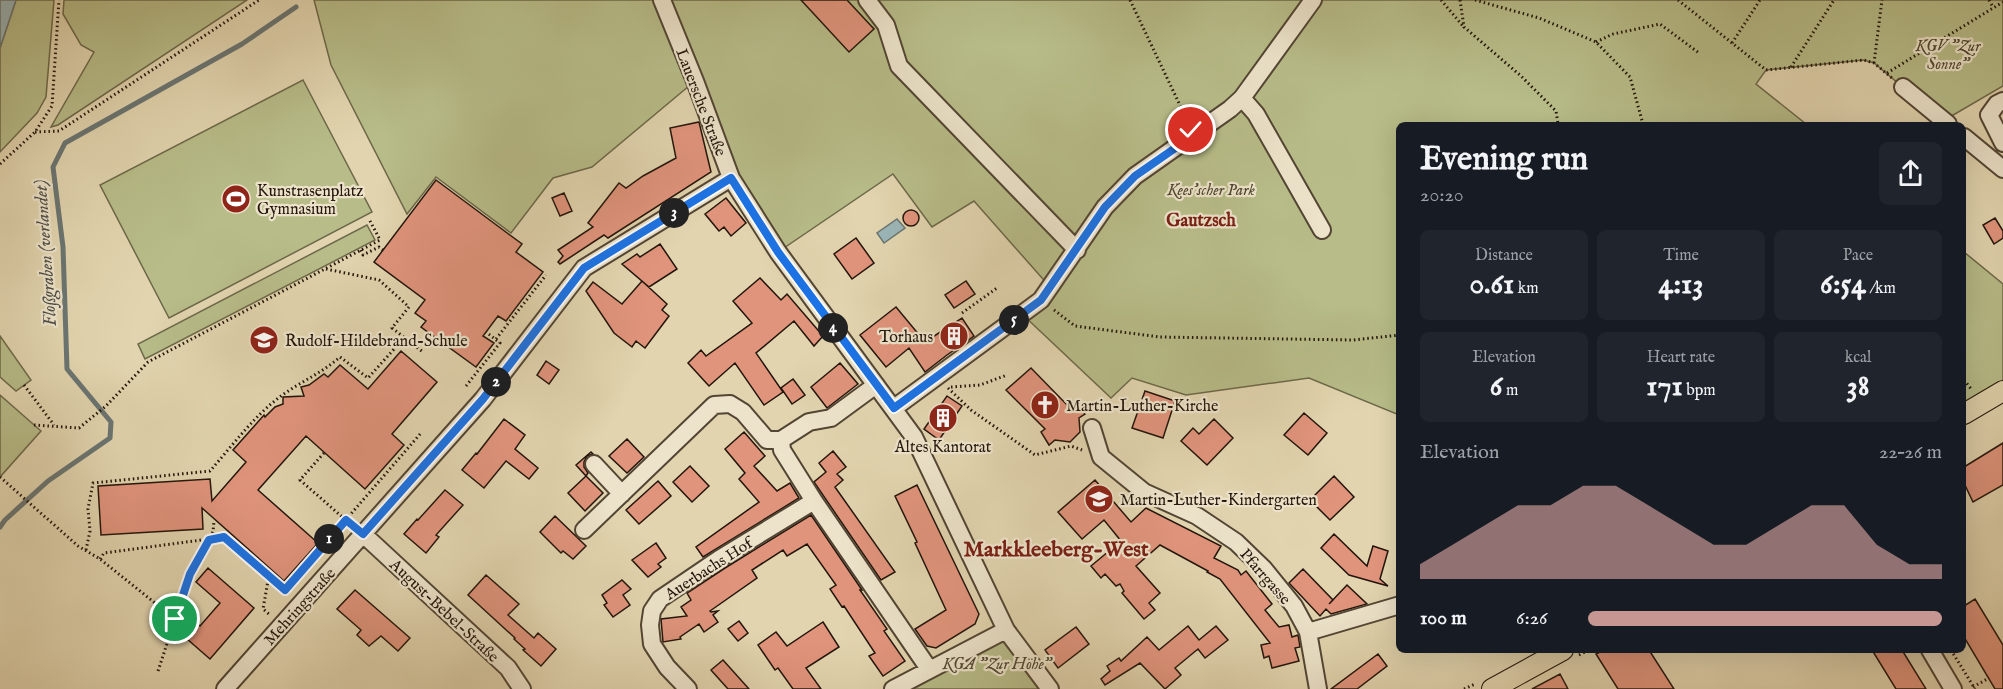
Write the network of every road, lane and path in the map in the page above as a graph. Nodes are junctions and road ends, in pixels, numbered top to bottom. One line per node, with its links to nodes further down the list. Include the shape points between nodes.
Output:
1 (59, 0): 29 (path, via 52,106)
2 (259, 0): 29 (path, via 59,131)
3 (662, 0): 35 (street, Lauersche Straße)
4 (867, 0): 40 (street, via 886,25 899,66)
5 (1131, 0): 30 (path)
6 (1313, 0): 24 (street)
7 (1442, 0): 17 (path)
8 (1460, 0): 17 (path)
9 (1475, 0): 18 (path, via 1539,18)
10 (1678, 0): 19 (path)
11 (1760, 0): 19 (path)
12 (1834, 0): 22 (path)
13 (1882, 0): 21 (path)
14 (1989, 0): 16 (path)
15 (2003, 2): 16 (path)
16 (1993, 7): 21 (path, via 1887,73)
17 (1464, 27): 26 (path, via 1556,111)
18 (1596, 42): 20 (path, via 1613,34 1660,24); 27 (path, via 1630,77)
19 (1732, 43): 22 (path, via 1766,70)
20 (1699, 53)
21 (1874, 63): 22 (path, via 1864,60)
22 (1791, 67)
23 (1903, 87): 28 (street)
24 (1242, 98): 30 (street); 37 (street, via 1256,114)
25 (2003, 101): 32 (street, via 1989,115)
26 (1558, 122)
27 (1642, 122)
28 (1946, 122)
29 (35, 132): 33 (path)
30 (1194, 135): 40 (street, via 1135,176 1105,207)
31 (1966, 139): 34 (street)
32 (2003, 143)
33 (0, 164)
34 (2003, 169)
35 (731, 178): 55 (street, Lauersche Straße, via 778,252); 75 (street, Mehringstraße, via 584,268 483,399)
36 (369, 219): 38 (path, via 380,240)
37 (1322, 230)
38 (361, 250): 39 (path, via 363,255 379,247); 41 (path)
39 (383, 250)
40 (1072, 256): 44 (street)
41 (326, 269): 48 (path, via 379,280 409,307 392,328); 62 (path, via 148,362 80,428)
42 (546, 275): 49 (path)
43 (997, 288): 45 (path)
44 (1045, 294): 47 (path, via 1075,326 1160,337 1353,340); 52 (street)
45 (962, 313)
46 (486, 332): 49 (path)
47 (1396, 335)
48 (405, 337): 50 (path); 77 (path, via 368,378 340,357 282,395 210,471 93,483)
49 (496, 339): 56 (path, via 500,343)
50 (423, 352)
51 (1007, 375): 52 (path, via 980,385)
52 (941, 383): 59 (street); 67 (path, via 1035,455 1071,446)
53 (1966, 383): 58 (path)
54 (24, 385): 62 (path)
55 (876, 385): 59 (street, Lauersche Straße); 65 (street, via 831,418 809,422)
56 (466, 386)
57 (2003, 391): 60 (main road)
58 (1974, 393)
59 (894, 408): 83 (street, Lauersche Straße, via 914,437)
60 (1966, 413)
61 (34, 424): 62 (path)
62 (56, 426)
63 (1092, 428): 67 (street)
64 (421, 433): 72 (path)
65 (781, 440): 70 (street, via 767,440 730,404 714,405); 71 (street, via 782,450)
66 (324, 453): 72 (path, via 300,480)
67 (1101, 457): 84 (street, Pfarrgasse, via 1144,492 1197,516 1236,542 1272,578)
68 (594, 464): 70 (street)
69 (0, 477): 77 (path)
70 (622, 494): 74 (street)
71 (814, 501): 88 (street); 94 (street, Auerbachs Hof, via 660,599 652,611 652,644)
72 (346, 520): 75 (path); 79 (path, via 285,590)
73 (214, 521): 76 (path)
74 (584, 530)
75 (363, 534): 82 (street, Mehringstraße); 93 (street, August-Bebel-Straße, via 508,668)
76 (209, 540): 78 (path, via 104,553); 79 (path, via 224,537); 81 (path, via 190,574)
77 (86, 550): 78 (path)
78 (100, 559): 81 (path)
79 (268, 575): 82 (path, via 263,609)
80 (1396, 606): 84 (street)
81 (175, 619): 89 (path)
82 (282, 626): 92 (street, Mehringstraße)
83 (1006, 630): 88 (street); 96 (street, Lauersche Straße)
84 (1308, 632): 97 (street, Pfarrgasse)
85 (1558, 653): 98 (main road)
86 (1932, 653): 99 (street)
87 (1953, 653): 91 (path)
88 (929, 669): 95 (street)
89 (158, 671)
90 (1989, 678): 91 (path)
91 (1974, 688)
92 (225, 689)
93 (522, 689)
94 (688, 689)
95 (893, 689)
96 (1050, 689)
97 (1318, 689)
98 (1492, 689)
99 (1953, 689)

